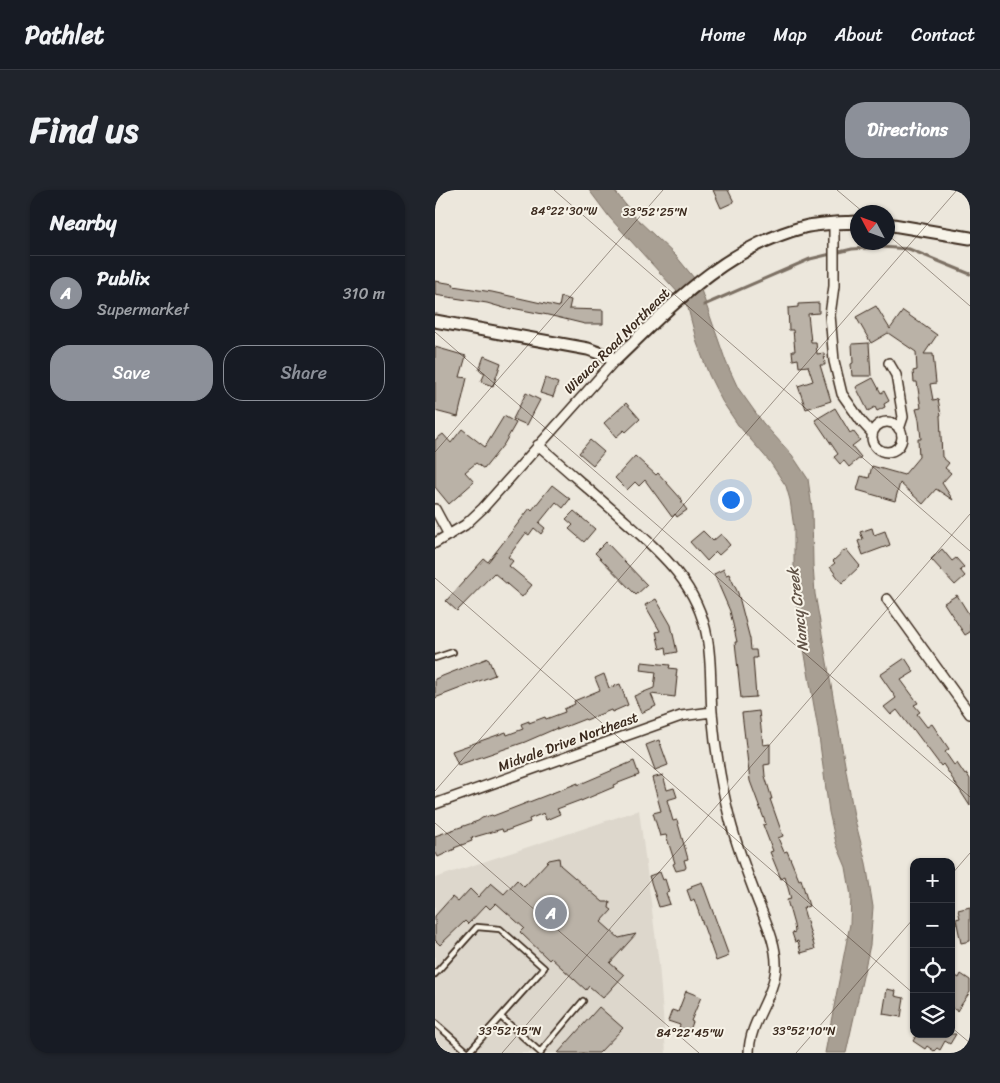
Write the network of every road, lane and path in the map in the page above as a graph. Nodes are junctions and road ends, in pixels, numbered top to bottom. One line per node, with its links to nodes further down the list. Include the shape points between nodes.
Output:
1 (850, 222): 2 (street, Wieuca Road Northeast)
2 (834, 223): 6 (street, Wieuca Road Northeast, via 779,234 724,263); 9 (street, via 831,315 834,361 842,394)
3 (895, 225): 4 (street)
4 (970, 238)
5 (435, 321): 6 (street, via 588,349)
6 (616, 359): 10 (street, Wieuca Road Northeast)
7 (889, 363): 8 (street, via 896,375 903,417)
8 (899, 429): 9 (street, via 891,423 882,423); 9 (street, via 900,443 889,452 875,447)
9 (872, 433)
10 (538, 445): 12 (street, Wieuca Road Northeast, via 483,508); 17 (street, via 660,552 685,582 698,606 707,635)
11 (435, 509): 12 (street)
12 (449, 535): 13 (street, Wieuca Road Northeast)
13 (435, 543)
14 (887, 599): 18 (street)
15 (453, 652): 16 (lane)
16 (435, 658)
17 (712, 712): 19 (street, Midvale Drive Northeast, via 681,716); 26 (street, via 730,820 775,955 774,980 752,1030)
18 (970, 714)
19 (435, 804)
20 (435, 974): 22 (lane, via 477,927 500,930 544,968)
21 (583, 1001): 24 (lane)
22 (501, 1017): 24 (lane); 25 (lane)
23 (435, 1023): 25 (lane)
24 (541, 1052)
25 (468, 1053)
26 (749, 1053)

